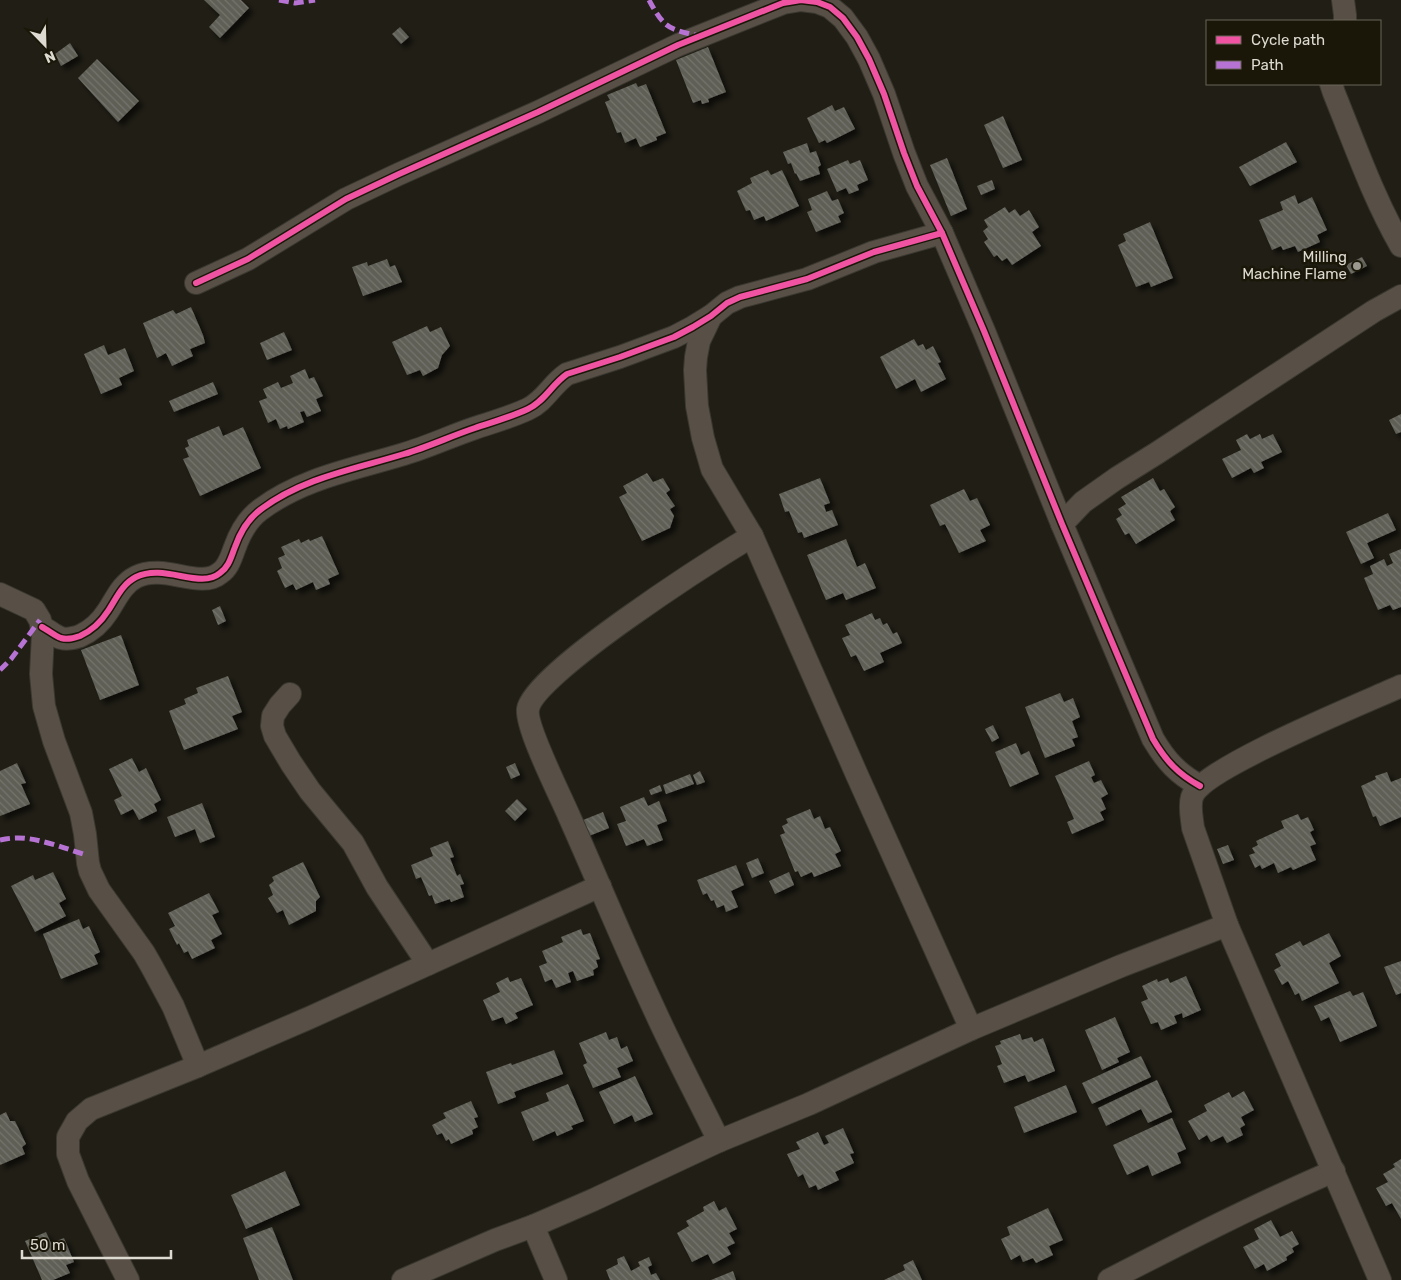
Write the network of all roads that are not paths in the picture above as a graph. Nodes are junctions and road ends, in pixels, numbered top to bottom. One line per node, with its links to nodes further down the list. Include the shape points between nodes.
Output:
1 (1342, 0): 2 (street)
2 (1345, 20)
3 (1332, 85): 5 (street, via 1367,177)
4 (942, 233): 6 (street, via 917,186 884,94 857,37 830,7 801,0 678,45 399,174 346,199 248,259); 8 (street, via 874,252 807,279 740,297); 9 (street)
5 (1401, 246)
6 (196, 283)
7 (1401, 296): 9 (street, via 1117,478 1083,502)
8 (711, 316): 10 (street, via 696,357 696,406 712,469); 12 (street, via 674,337 567,374 538,404 513,416 404,454 330,475 274,500 247,522 230,562 213,578 150,572 135,577 124,586 107,613 95,627 83,634 72,639 62,638)
9 (1062, 524): 15 (street, via 1154,739 1178,772)
10 (752, 536): 16 (street, via 694,571 576,657 539,689 528,709 529,722); 19 (street)
11 (0, 594): 12 (street, via 34,610)
12 (42, 626): 20 (street, via 44,706 81,813 90,871 99,890 152,966)
13 (1399, 692): 15 (street, via 1288,736)
14 (290, 694): 18 (street, via 273,716 275,736 310,791 353,843 377,887)
15 (1200, 786): 17 (street, via 1192,796 1193,828)
16 (600, 886): 18 (street); 21 (street, via 655,1012)
17 (1227, 925): 19 (street); 22 (street)
18 (428, 964): 20 (street)
19 (971, 1029): 21 (street)
20 (198, 1066): 24 (street, via 91,1109 77,1121 68,1137 68,1154 78,1181)
21 (719, 1142): 23 (street)
22 (1334, 1171): 27 (street); 28 (street)
23 (533, 1226): 25 (street); 26 (street)
24 (128, 1280)
25 (404, 1280)
26 (556, 1280)
27 (1108, 1280)
28 (1380, 1280)

